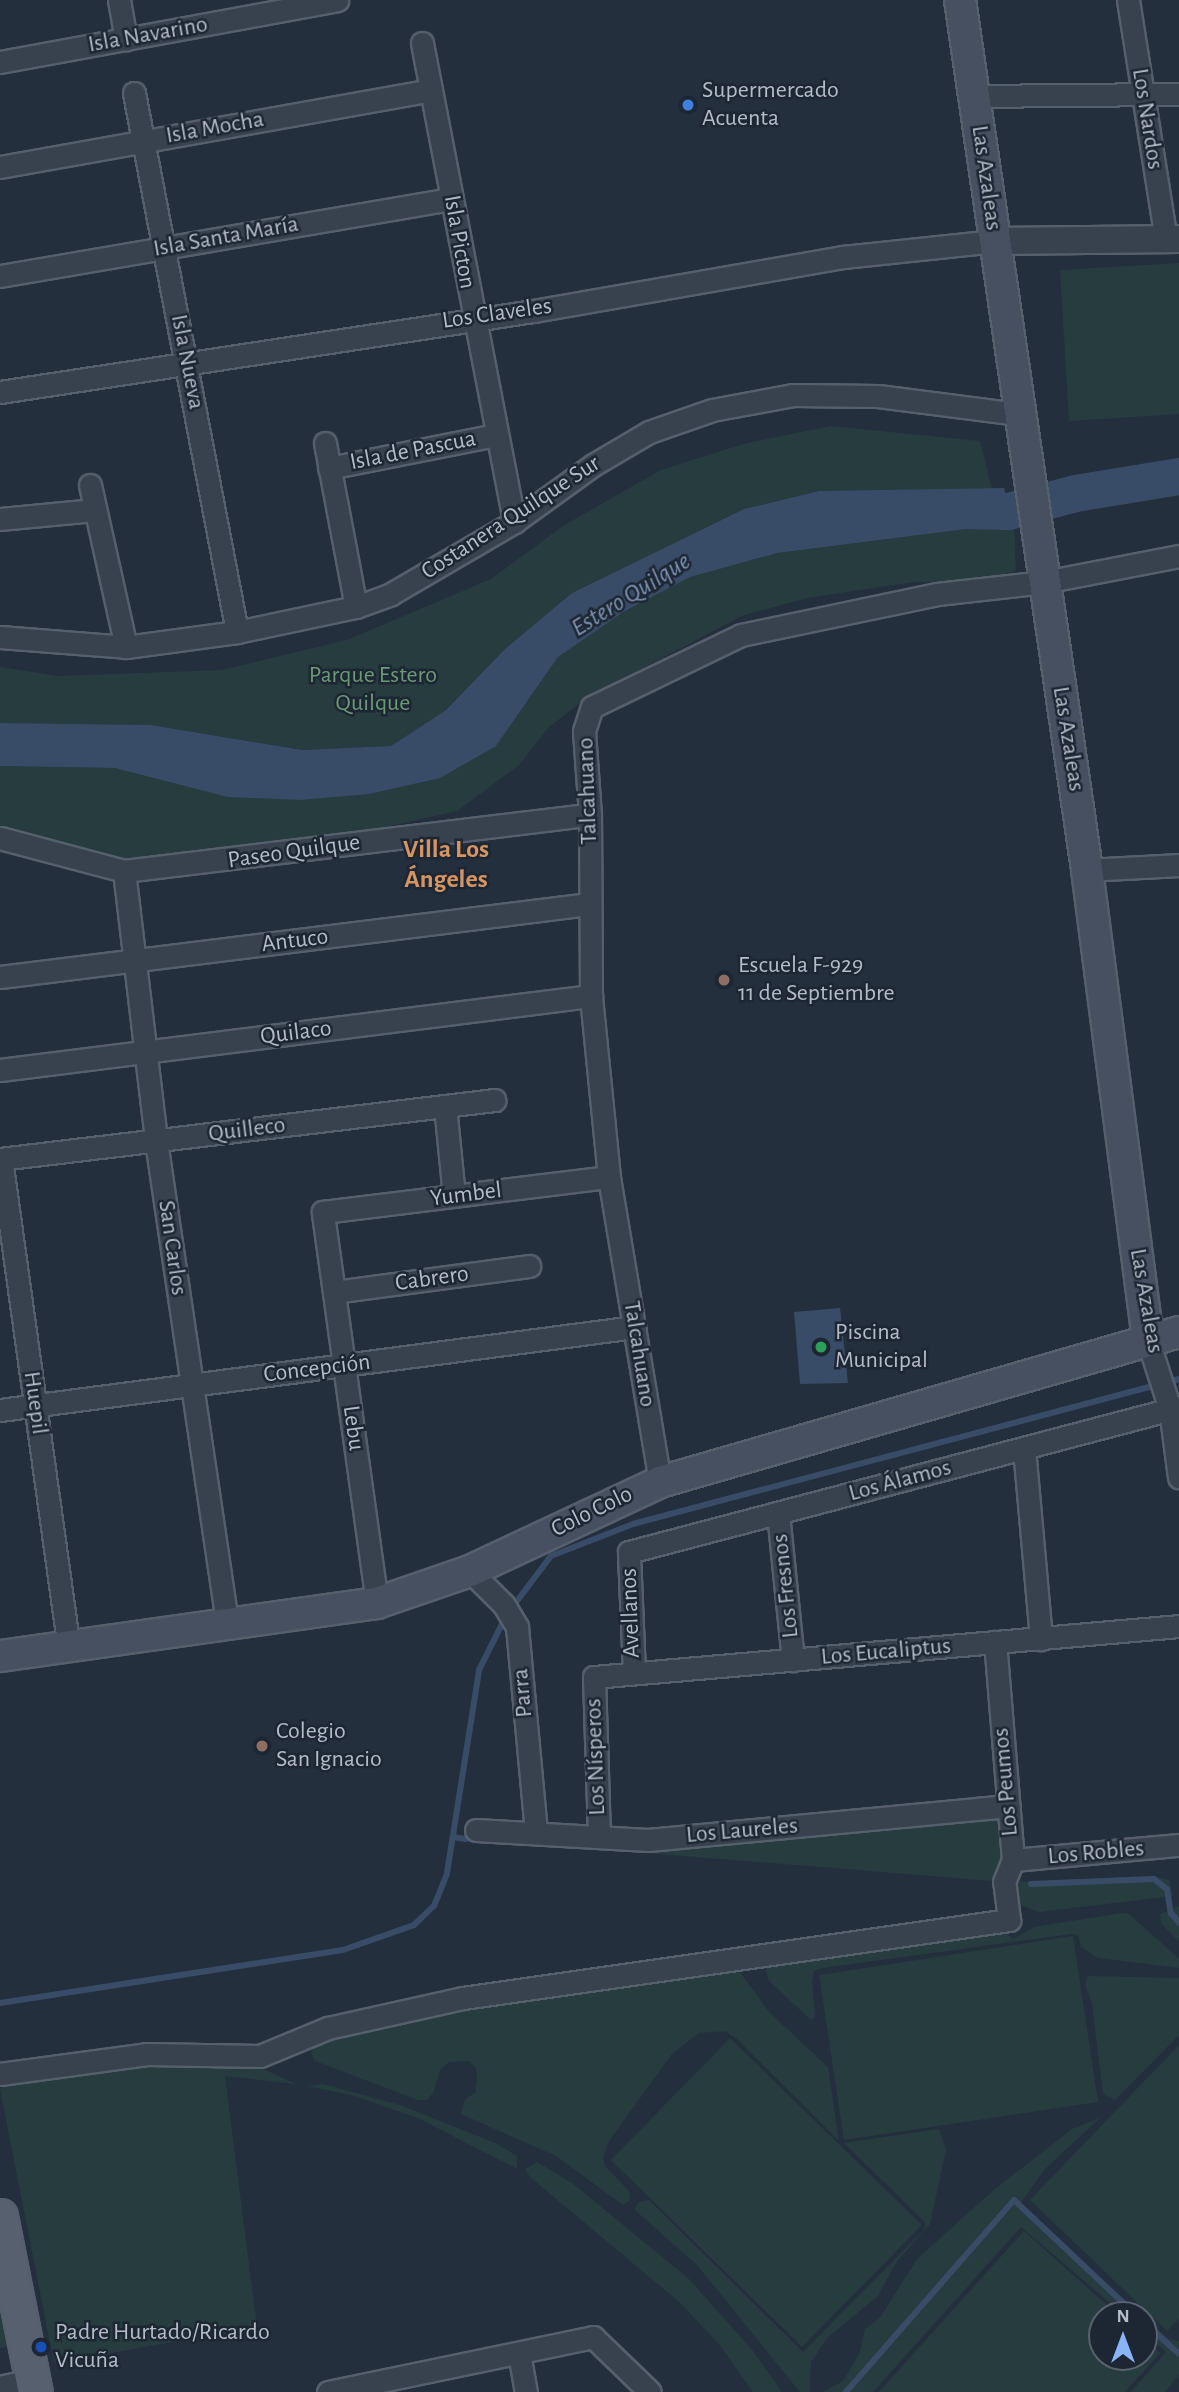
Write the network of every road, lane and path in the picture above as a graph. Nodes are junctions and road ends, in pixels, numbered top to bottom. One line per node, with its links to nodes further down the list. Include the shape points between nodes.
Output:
1 (119, 0): 6 (street)
2 (337, 0): 5 (street, Isla Navarino)
3 (961, 0): 13 (main road, Las Azaleas)
4 (1128, 0): 11 (street, Los Nardos)
5 (279, 6): 6 (street, Isla Navarino)
6 (126, 40): 8 (street, Isla Navarino)
7 (422, 43): 9 (street, Isla Picton)
8 (0, 62)
9 (431, 90): 14 (street, Isla Mocha); 16 (street, Isla Picton)
10 (134, 93): 14 (street, Isla Nueva)
11 (1143, 94): 12 (street); 13 (street); 17 (street, Los Nardos)
12 (1179, 94)
13 (974, 96): 18 (main road, Las Azaleas)
14 (144, 141): 15 (street, Isla Mocha); 19 (street, Isla Nueva)
15 (0, 167)
16 (452, 199): 19 (street, Isla Santa María); 21 (street, Isla Picton)
17 (1172, 239): 18 (street)
18 (995, 241): 21 (street, Los Claveles, via 844,257 533,311); 24 (main road, Las Azaleas)
19 (164, 248): 20 (street, Isla Santa María); 22 (street, Isla Nueva)
20 (0, 276)
21 (473, 317): 22 (street, Los Claveles); 25 (street, Isla Picton)
22 (188, 361): 23 (street, Los Claveles); 35 (street, Isla Nueva)
23 (0, 393)
24 (1019, 414): 31 (street, Costanera Quilque Sur, via 866,396 793,395 712,410 649,432 593,464); 33 (main road, Las Azaleas)
25 (496, 435): 27 (street, Isla de Pascua); 31 (street, Isla Picton)
26 (325, 443): 27 (street, Isla de Pascua)
27 (329, 468): 34 (street, Isla de Pascua)
28 (90, 485): 29 (street)
29 (96, 510): 30 (street); 37 (street)
30 (0, 519)
31 (514, 522): 34 (street, Costanera Quilque Sur, via 391,594)
32 (1179, 556): 33 (street, Talcahuano)
33 (1044, 582): 38 (street, Talcahuano, via 937,594 741,635 592,707 584,731); 41 (main road, Las Azaleas)
34 (356, 607): 35 (street, Costanera Quilque Sur)
35 (237, 632): 37 (street, Costanera Quilque Sur)
36 (0, 638): 37 (street, Costanera Quilque Sur)
37 (126, 647)
38 (590, 814): 42 (street, Paseo Quilque); 43 (street, Talcahuano)
39 (0, 838): 42 (street, Paseo Quilque)
40 (1179, 865): 41 (street)
41 (1087, 870): 60 (main road, Las Azaleas)
42 (124, 871): 44 (street, San Carlos)
43 (589, 904): 44 (street, Antuco); 46 (street, Talcahuano)
44 (133, 961): 45 (street, Antuco); 47 (street, San Carlos)
45 (0, 977)
46 (591, 996): 47 (street, Quilaco); 53 (street, Talcahuano)
47 (145, 1052): 48 (street, Quilaco); 51 (street, San Carlos)
48 (0, 1070)
49 (494, 1100): 50 (street, Quilleco)
50 (445, 1106): 51 (street, Quilleco); 54 (street)
51 (156, 1141): 52 (street, Quilleco); 62 (street, San Carlos)
52 (0, 1159): 63 (street, Huepil)
53 (610, 1177): 54 (street, Yumbel); 58 (street, Talcahuano)
54 (454, 1196): 55 (street, Yumbel)
55 (323, 1212): 57 (street, Lebu)
56 (529, 1266): 57 (street, Cabrero)
57 (334, 1292): 61 (street, Lebu)
58 (635, 1327): 61 (street, Concepción); 68 (street, Talcahuano)
59 (1179, 1332): 60 (main road, Colo Colo)
60 (1153, 1353): 64 (street, Las Azaleas); 68 (main road, Colo Colo)
61 (344, 1366): 62 (street, Concepción); 72 (street, Lebu)
62 (191, 1385): 63 (street, Concepción); 73 (street, San Carlos)
63 (35, 1405): 65 (street, Concepción); 77 (street, Huepil)
64 (1172, 1405): 66 (street, Los Álamos); 67 (street, Las Azaleas)
65 (0, 1410)
66 (1024, 1448): 69 (street, Los Álamos); 75 (street)
67 (1179, 1477)
68 (660, 1482): 71 (main road, Colo Colo)
69 (778, 1513): 70 (street, Los Álamos); 79 (street, Los Fresnos)
70 (629, 1552): 80 (street, Avellanos)
71 (470, 1571): 72 (main road, Colo Colo); 84 (street, Parra, via 509,1611)
72 (377, 1603): 73 (main road, Colo Colo)
73 (227, 1625): 77 (main road, Colo Colo)
74 (1179, 1630): 75 (street, Los Eucaliptus)
75 (1041, 1639): 76 (street, Los Eucaliptus)
76 (995, 1642): 79 (street, Los Eucaliptus); 82 (street, Los Peumos)
77 (69, 1647): 78 (main road, Colo Colo)
78 (0, 1656)
79 (793, 1660): 80 (street, Los Eucaliptus)
80 (634, 1674): 81 (street, Los Eucaliptus)
81 (594, 1677): 85 (street, Los Nísperos)
82 (1008, 1806): 85 (street, Los Laureles, via 648,1840); 87 (street, Los Peumos)
83 (476, 1830): 84 (street, Los Laureles)
84 (536, 1833): 85 (street, Los Laureles)
85 (599, 1836)
86 (1179, 1845): 87 (street, Los Robles)
87 (1013, 1860): 88 (street, Los Peumos, via 1004,1882 1009,1920 463,1998 327,2028 260,2056 147,2054)
88 (0, 2074)
89 (0, 2216): 92 (main road)
90 (519, 2353): 91 (street); 95 (street); 96 (street, via 593,2337)
91 (388, 2386): 94 (street)
92 (35, 2388): 93 (street)
93 (0, 2390)
94 (328, 2392)
95 (526, 2392)
96 (650, 2392)

